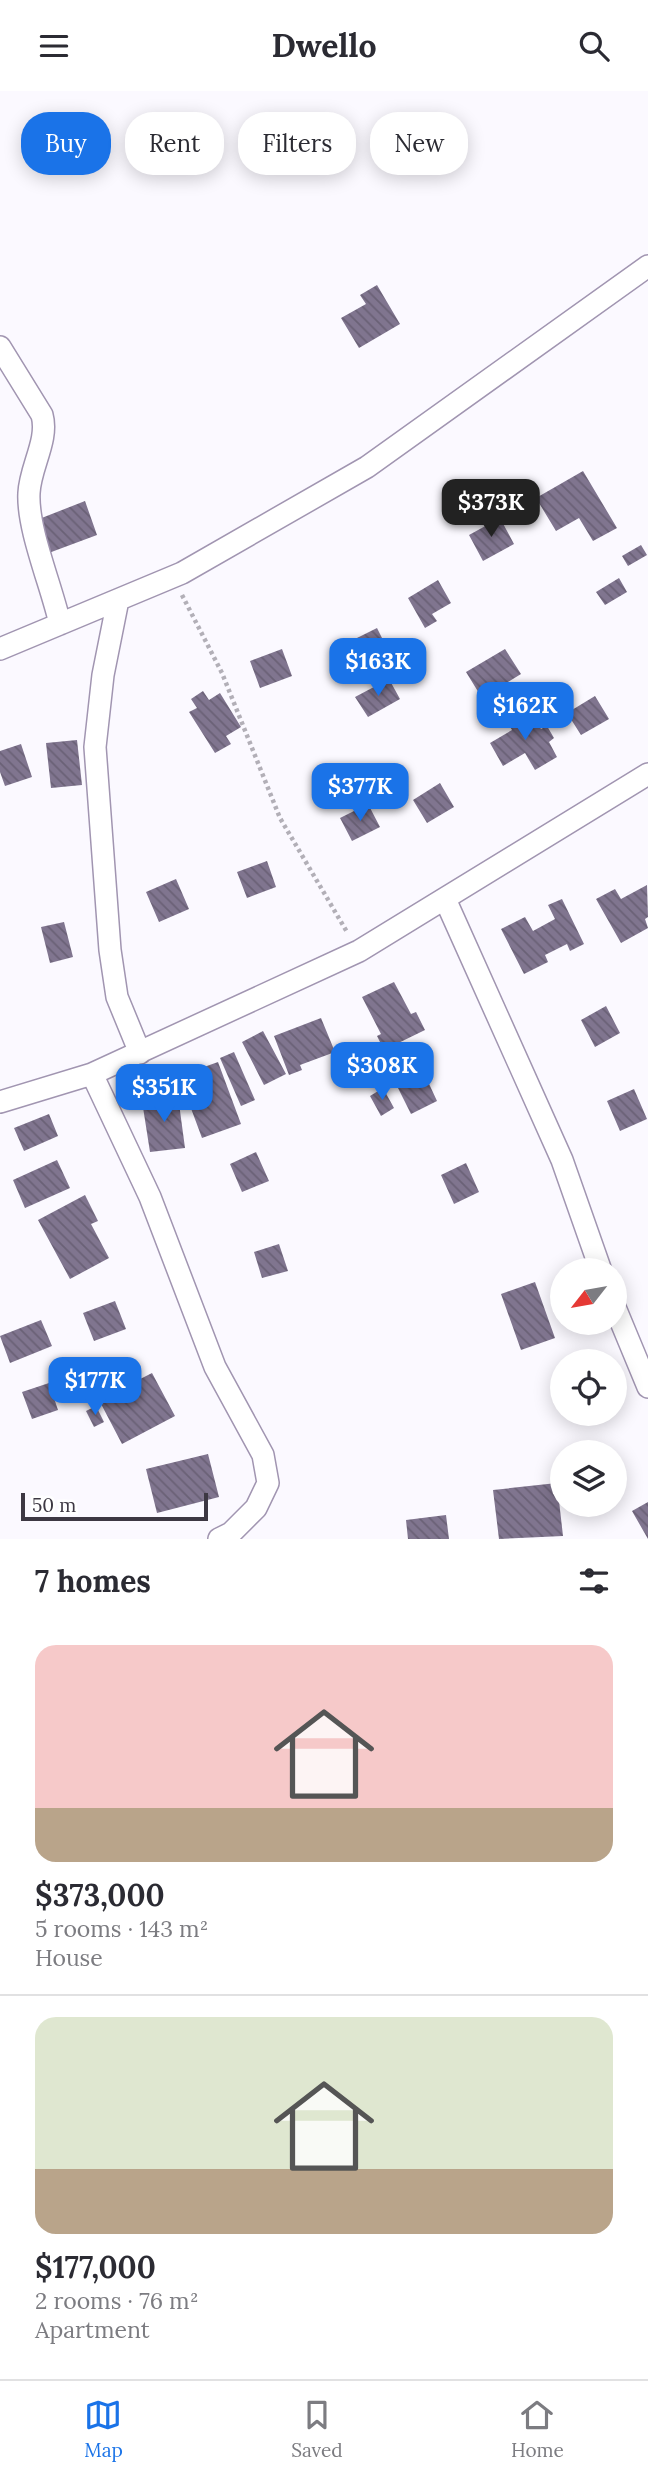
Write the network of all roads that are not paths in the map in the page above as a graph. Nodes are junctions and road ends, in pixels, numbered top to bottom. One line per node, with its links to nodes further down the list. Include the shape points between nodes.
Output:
1 (648, 266): 3 (street, via 367,467 173,577)
2 (0, 347): 4 (street, via 46,428 29,506)
3 (118, 600): 4 (street); 8 (street, via 95,747 110,950 117,997)
4 (61, 624): 5 (street)
5 (0, 649)
6 (648, 774): 7 (street)
7 (445, 899): 8 (street, via 359,951); 11 (street, via 562,1160)
8 (140, 1053): 9 (street)
9 (92, 1074): 10 (street); 14 (street, via 150,1197 215,1367 263,1455 268,1483 256,1508)
10 (0, 1103)
11 (596, 1258)
12 (626, 1335): 13 (street)
13 (648, 1387)
14 (219, 1539)

